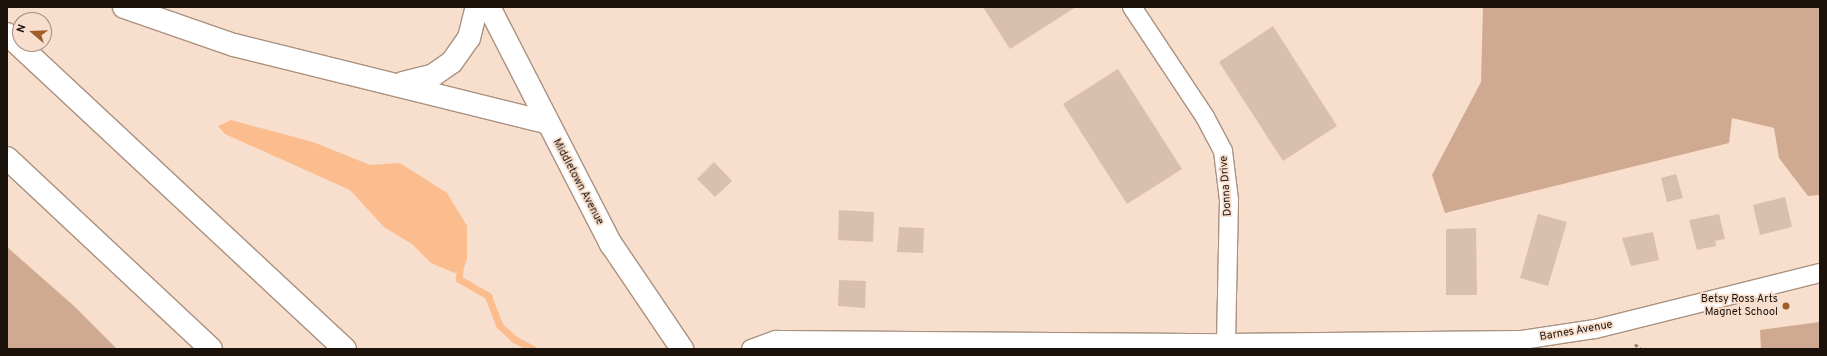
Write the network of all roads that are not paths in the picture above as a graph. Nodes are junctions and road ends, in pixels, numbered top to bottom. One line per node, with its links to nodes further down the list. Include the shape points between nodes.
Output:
1 (124, 7): 6 (main road, via 234,45)
2 (477, 7): 6 (main road, via 469,38 452,62 423,80)
3 (488, 7): 7 (main road, Middletown Avenue)
4 (1132, 7): 10 (street, Donna Drive, via 1205,117 1223,151 1229,200)
5 (7, 34): 12 (main road)
6 (394, 84): 7 (main road)
7 (546, 122): 13 (main road, Middletown Avenue, via 612,244)
8 (7, 158): 11 (main road)
9 (1820, 273): 10 (street, Barnes Avenue, via 1595,329 1522,340)
10 (1226, 344): 14 (street, Barnes Avenue, via 784,340)
11 (211, 349)
12 (345, 349)
13 (682, 349)
14 (751, 349)

